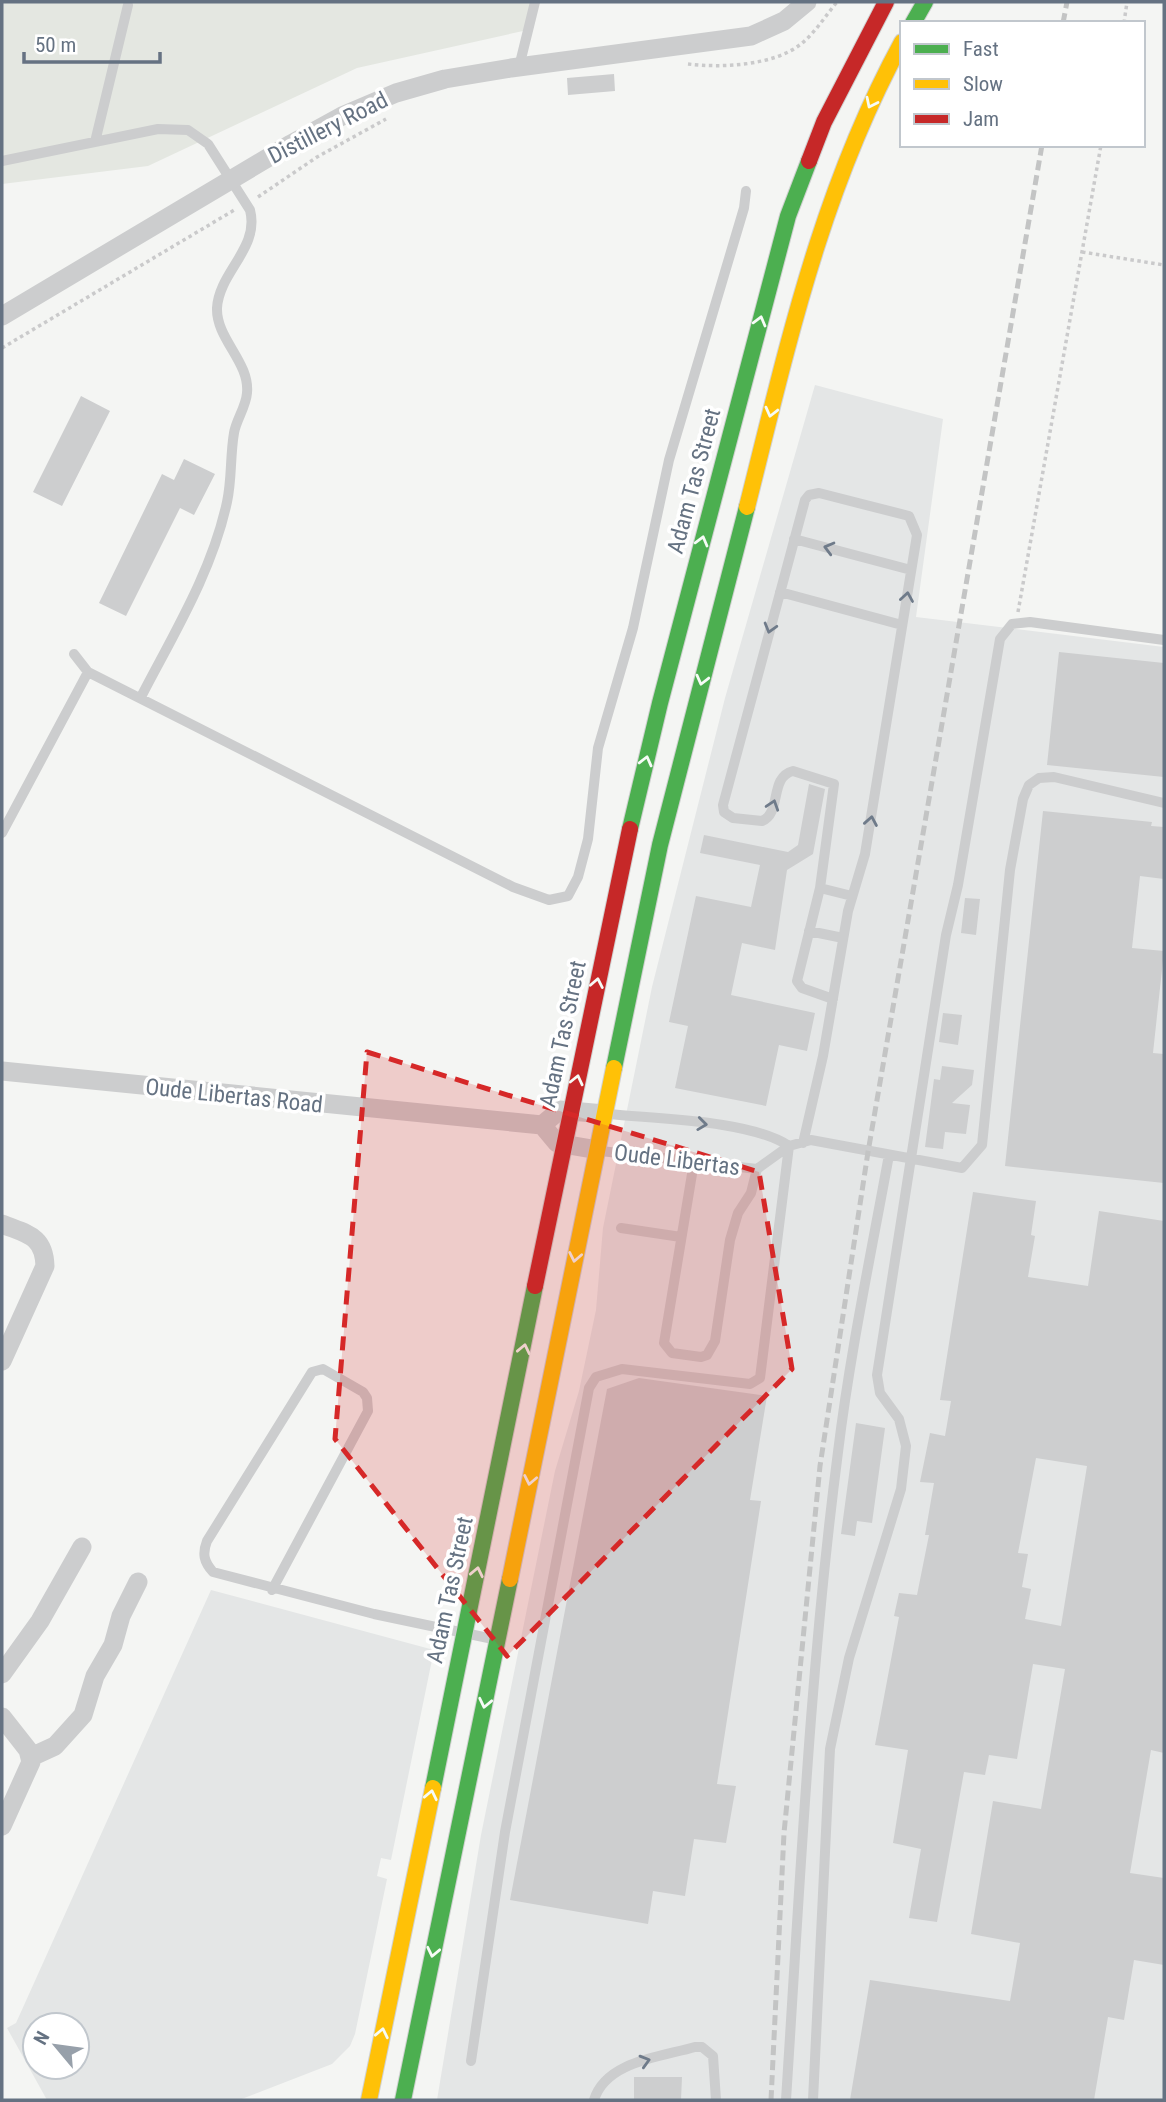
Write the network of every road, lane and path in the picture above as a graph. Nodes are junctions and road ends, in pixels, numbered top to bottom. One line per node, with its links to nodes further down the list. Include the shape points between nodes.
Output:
1 (536, 2): 12 (lane)
2 (807, 2): 12 (street, Distillery Road, via 784,21 751,36)
3 (837, 2): 11 (path, via 801,44 781,54 746,64)
4 (886, 2): 41 (main road, Adam Tas Street, one-way to 4, via 647,756 788,216 824,122)
5 (925, 2): 8 (main road)
6 (1127, 2): 9 (path)
7 (128, 5): 14 (lane)
8 (914, 21)
9 (1124, 21)
10 (900, 46): 42 (main road, one-way to 42, via 852,143 808,266 660,845)
11 (680, 64)
12 (519, 67): 17 (street, Distillery Road, via 445,79 396,93 342,116)
13 (394, 115): 19 (path, via 317,157)
14 (95, 142): 16 (lane); 17 (lane, via 158,129 188,130 208,144)
15 (1101, 147): 20 (path)
16 (2, 161)
17 (230, 179): 19 (lane); 22 (street, Distillery Road)
18 (746, 191): 32 (lane, via 669,460 633,628 598,748 585,853 568,896 549,900 513,887)
19 (246, 204): 23 (path); 32 (lane, via 252,219 249,239 217,306 247,393 234,433 227,501 208,562)
20 (1082, 251): 21 (path); 27 (path)
21 (1164, 265)
22 (2, 316)
23 (2, 348)
24 (794, 539): 25 (lane, one-way to 24); 25 (lane, via 805,500 814,494 909,516 917,535); 26 (lane)
25 (911, 570): 28 (lane, one-way to 25)
26 (780, 592): 28 (lane); 35 (lane, one-way to 35, via 724,811 733,818 762,821 770,814 779,782 787,772 830,780 834,791)
27 (1016, 624): 29 (lane); 49 (lane, via 1000,639 989,694)
28 (902, 625): 36 (lane, one-way to 28, via 865,855)
29 (1164, 640)
30 (74, 654): 31 (lane)
31 (88, 672): 32 (lane); 34 (lane)
32 (141, 697)
33 (1164, 803): 49 (lane, via 1054,777 1030,785 1023,799 1010,870 982,1145 962,1168)
34 (2, 833)
35 (820, 888): 36 (lane); 37 (lane)
36 (852, 896): 38 (lane)
37 (809, 931): 38 (lane); 39 (lane, via 798,985)
38 (843, 938): 39 (lane)
39 (833, 999): 44 (lane)
40 (2, 1071): 43 (street, Oude Libertas Road)
41 (570, 1111): 42 (street); 43 (street, via 560,1110); 45 (main road, Adam Tas Street)
42 (604, 1114): 46 (lane, one-way to 46, via 772,1135); 47 (main road)
43 (542, 1125): 45 (street)
44 (803, 1143): 46 (lane); 48 (lane, via 811,1140)
45 (564, 1145): 47 (street); 59 (main road, Adam Tas Street, one-way to 45)
46 (789, 1146): 51 (lane); 65 (lane, via 760,1378 750,1384 622,1369 596,1377 589,1388 505,1832)
47 (598, 1150): 50 (lane, Oude Libertas); 60 (main road, one-way to 60)
48 (889, 1155): 49 (lane); 70 (lane, via 838,1451 826,1557)
49 (912, 1160): 71 (lane, via 877,1375 880,1393 902,1425 904,1474 846,1667 830,1749)
50 (694, 1162): 51 (lane, Oude Libertas); 54 (lane)
51 (757, 1169): 54 (lane, via 730,1240 715,1340 701,1357 672,1353 664,1343)
52 (2, 1224): 55 (street, via 38,1240 44,1250 44,1266)
53 (621, 1228): 54 (lane)
54 (681, 1237)
55 (2, 1361)
56 (82, 1547): 61 (street, via 40,1621)
57 (138, 1582): 63 (street, via 95,1676 83,1715 55,1746)
58 (272, 1590): 58 (lane, via 213,1572 204,1559 205,1546 312,1372 323,1369 363,1392 368,1411); 59 (lane)
59 (464, 1633): 60 (lane); 66 (main road, Adam Tas Street, one-way to 59)
60 (498, 1640): 67 (main road, one-way to 67)
61 (2, 1674)
62 (2, 1717): 63 (street)
63 (31, 1756): 64 (street, via 23,1785)
64 (2, 1826)
65 (471, 2062)
66 (369, 2100)
67 (403, 2100)
68 (594, 2100): 69 (lane, one-way to 69, via 617,2070 695,2047 713,2056)
69 (716, 2100)
70 (786, 2100)
71 (813, 2100)

